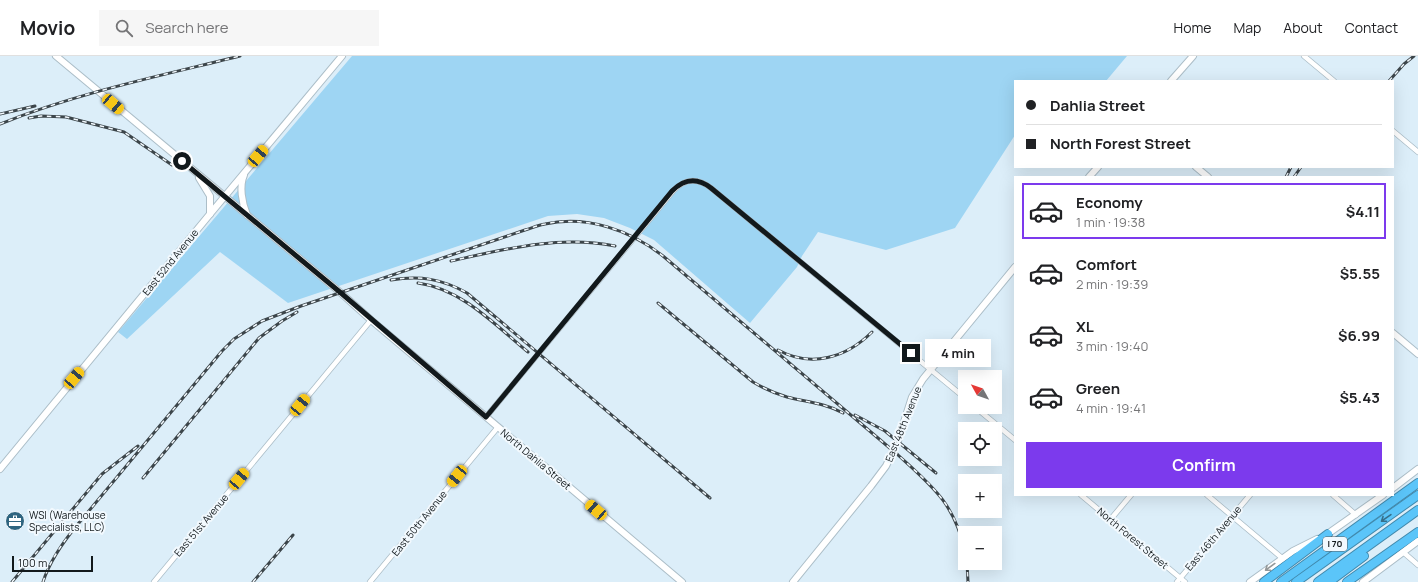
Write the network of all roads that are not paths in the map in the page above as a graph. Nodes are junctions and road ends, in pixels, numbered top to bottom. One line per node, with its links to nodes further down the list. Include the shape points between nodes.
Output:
1 (56, 56): 12 (street, North Dahlia Street)
2 (342, 56): 9 (street, East 52nd Avenue)
3 (1193, 56): 5 (street)
4 (1304, 56): 6 (street)
5 (1172, 80)
6 (1333, 80)
7 (1394, 132): 8 (street)
8 (1418, 152)
9 (248, 168): 15 (street, East 52nd Avenue); 17 (street, via 241,184)
10 (1097, 168): 13 (street)
11 (1197, 168): 14 (street)
12 (192, 169): 15 (street, North Dahlia Street); 16 (street, via 210,196)
13 (1090, 176)
14 (1207, 176)
15 (224, 196): 16 (street, East 52nd Avenue); 17 (street, North Dahlia Street)
16 (210, 214): 28 (street, East 52nd Avenue)
17 (247, 216): 19 (street, North Dahlia Street)
18 (1014, 268): 22 (street, East 48th Avenue)
19 (371, 320): 25 (street, North Dahlia Street); 52 (street, East 51st Avenue)
20 (1394, 334): 21 (street)
21 (1418, 354)
22 (930, 369): 23 (street); 25 (street, via 708,186 691,180 680,184 672,191); 55 (street, East 48th Avenue, via 912,397 898,441 886,466)
23 (958, 392)
24 (983, 414): 27 (street)
25 (486, 417): 26 (street, North Dahlia Street)
26 (498, 427): 53 (street, East 50th Avenue); 54 (street, North Dahlia Street)
27 (1014, 439)
28 (0, 469)
29 (1418, 469): 31 (street)
30 (1418, 483): 39 (highway, I 70)
31 (1394, 487)
32 (1418, 495): 61 (highway, one-way to 61)
33 (1082, 496): 44 (street, North Forest Street)
34 (1130, 496): 44 (street)
35 (1208, 496): 42 (street)
36 (1249, 496): 42 (street, East 46th Avenue)
37 (1334, 496): 41 (street)
38 (1382, 496): 41 (street)
39 (1388, 505): 59 (highway, I 70); 60 (highway)
40 (1418, 510): 62 (highway)
41 (1356, 515): 46 (street)
42 (1232, 516): 49 (street); 51 (street, East 46th Avenue)
43 (1418, 517): 63 (highway, I 70)
44 (1110, 520): 51 (street, North Forest Street)
45 (1418, 532): 64 (highway)
46 (1328, 534): 49 (street); 58 (highway)
47 (1418, 540): 48 (street)
48 (1403, 552): 50 (street); 65 (street)
49 (1282, 558): 57 (street, one-way to 57)
50 (1418, 565)
51 (1179, 580): 56 (street, North Forest Street)
52 (154, 582)
53 (370, 582)
54 (682, 582)
55 (793, 582)
56 (1185, 582)
57 (1250, 582)
58 (1264, 582)
59 (1281, 582)
60 (1291, 582)
61 (1296, 582)
62 (1318, 582)
63 (1329, 582)
64 (1347, 582)
65 (1363, 582)

